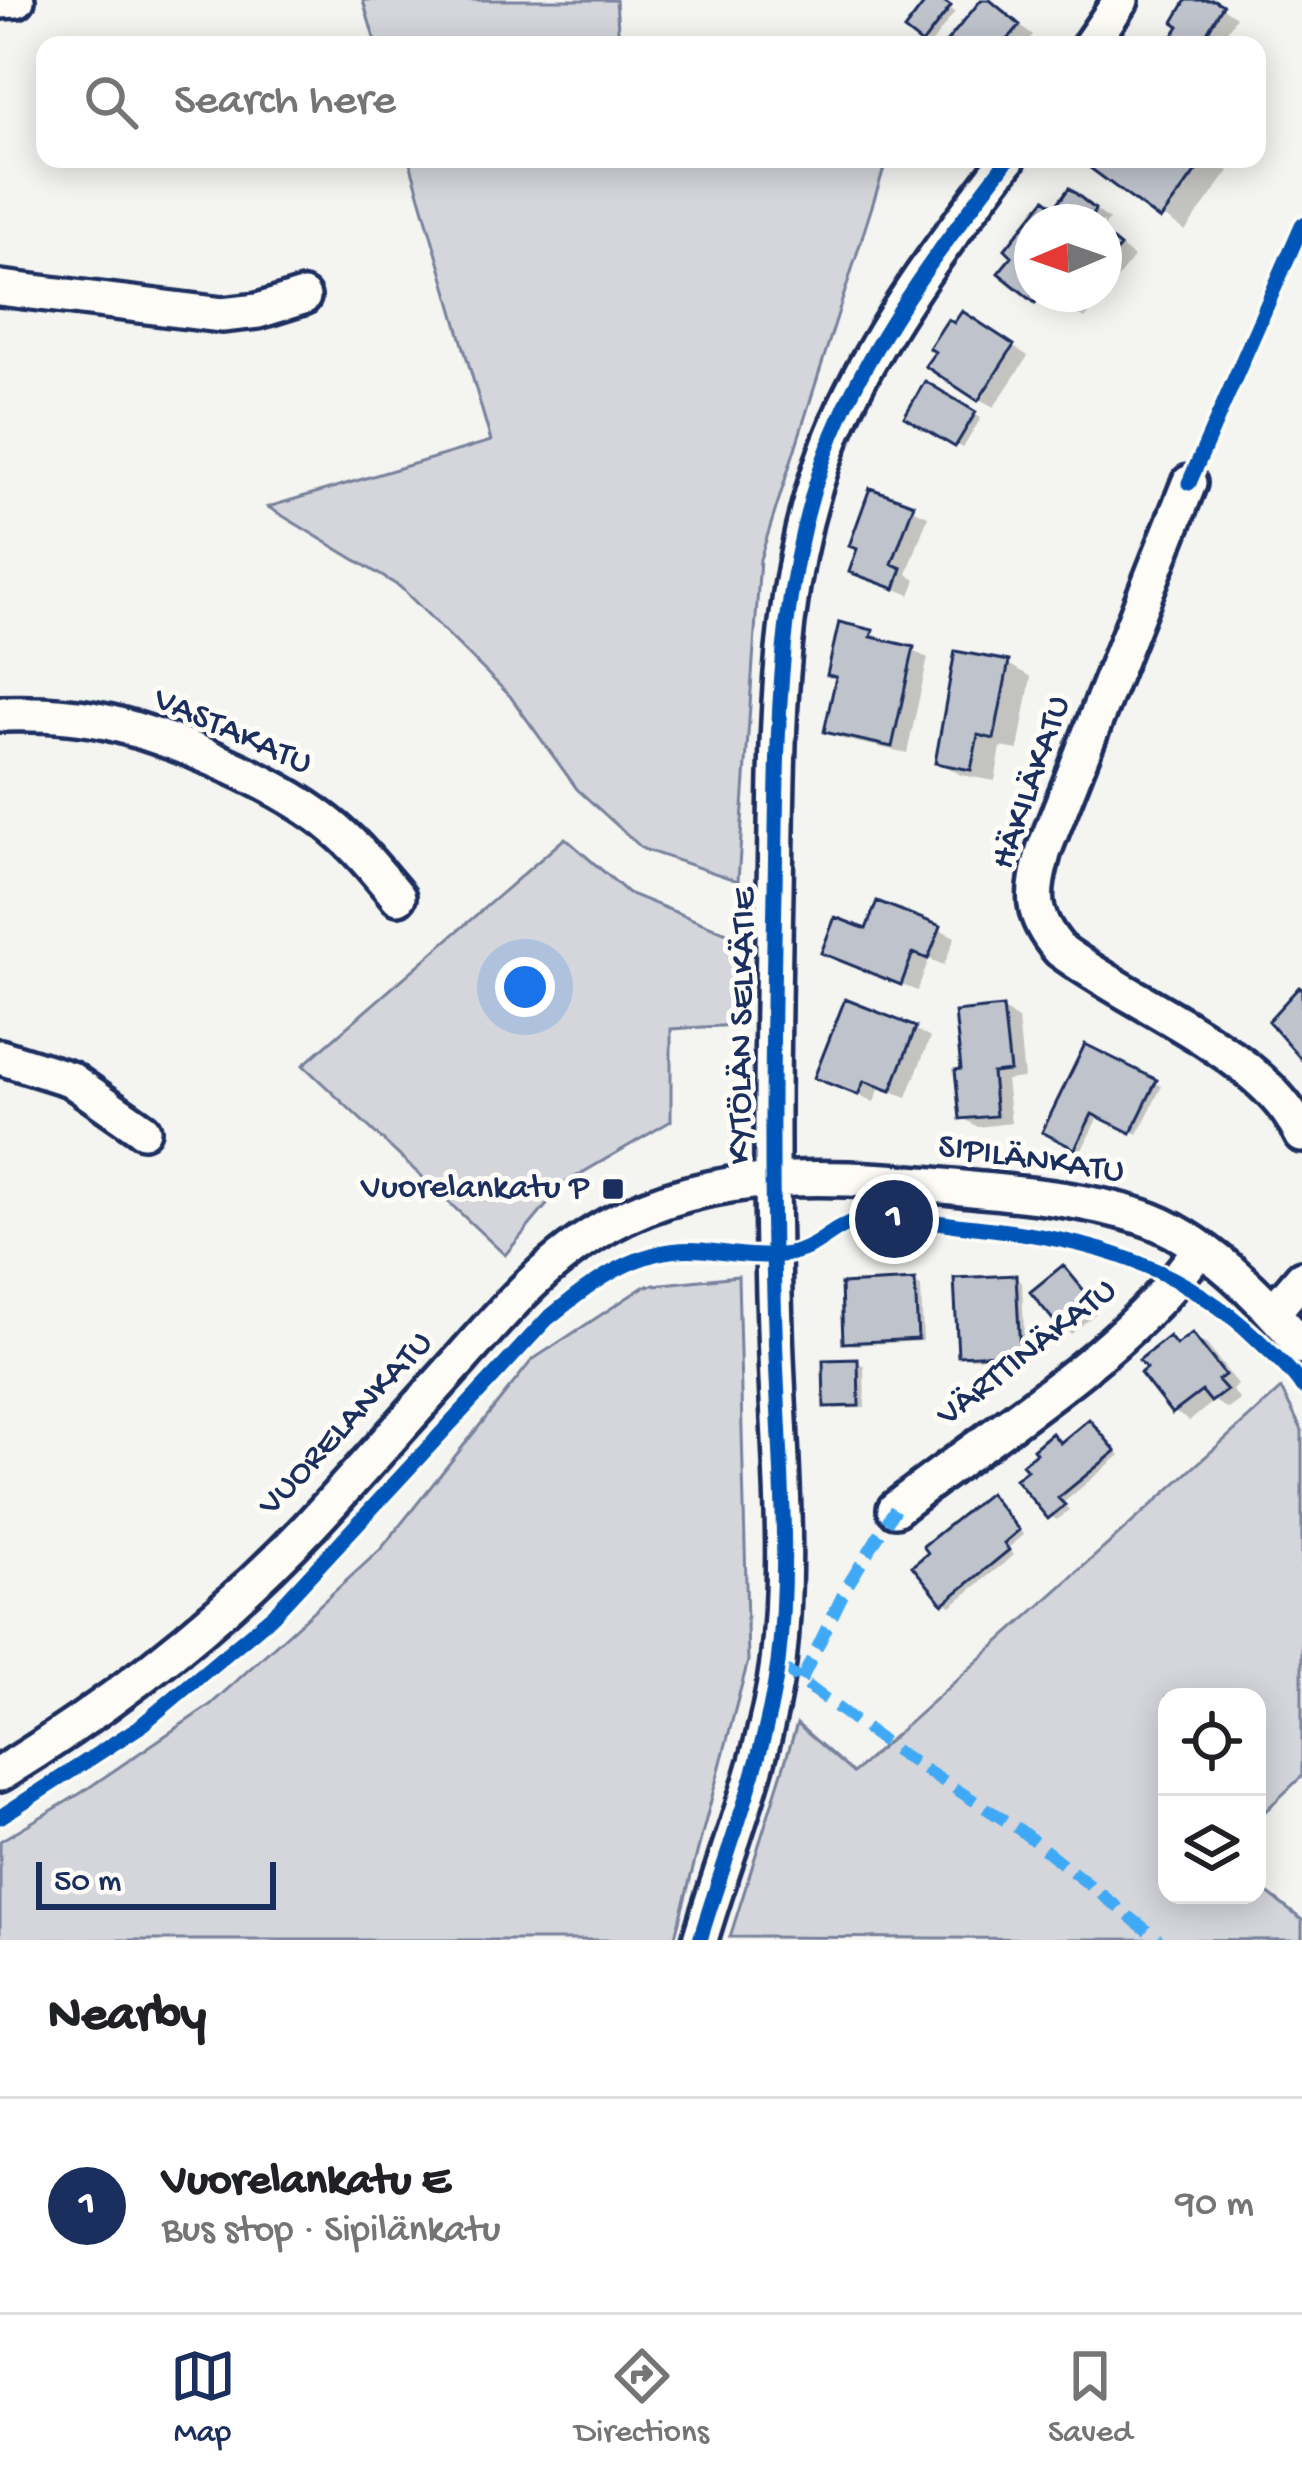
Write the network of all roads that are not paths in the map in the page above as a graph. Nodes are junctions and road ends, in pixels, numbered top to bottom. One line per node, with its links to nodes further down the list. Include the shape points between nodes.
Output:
1 (17, 0): 2 (street)
2 (0, 1)
3 (1117, 1): 4 (street)
4 (1096, 36)
5 (1002, 168): 14 (street, KYTÖLÄN SELKÄTIE, via 878,343 843,411 794,572 778,721)
6 (0, 288): 7 (street, via 222,315)
7 (303, 297)
8 (1189, 483): 13 (street, HÄKILÄKATU, via 1044,850 1034,906 1060,950 1228,1055 1292,1113)
9 (0, 714): 10 (street, VASTAKATU, via 114,723 243,772 334,828)
10 (398, 897)
11 (0, 1057): 12 (street, via 70,1079)
12 (143, 1130)
13 (1302, 1136)
14 (772, 1178): 15 (street, SIPILÄNKATU, via 899,1181 1084,1204 1146,1218); 20 (street, VUORELANKATU, via 658,1204 573,1248 525,1287 223,1612 78,1726); 21 (street, KYTÖLÄN SELKÄTIE, via 778,1664)
15 (1199, 1250): 17 (street, SIPILÄNKATU); 19 (street, VÄRTTINÄKATU, via 1117,1339)
16 (1302, 1278): 17 (street)
17 (1274, 1311): 18 (street, SIPILÄNKATU)
18 (1302, 1347)
19 (895, 1509)
20 (0, 1774)
21 (700, 1940)

